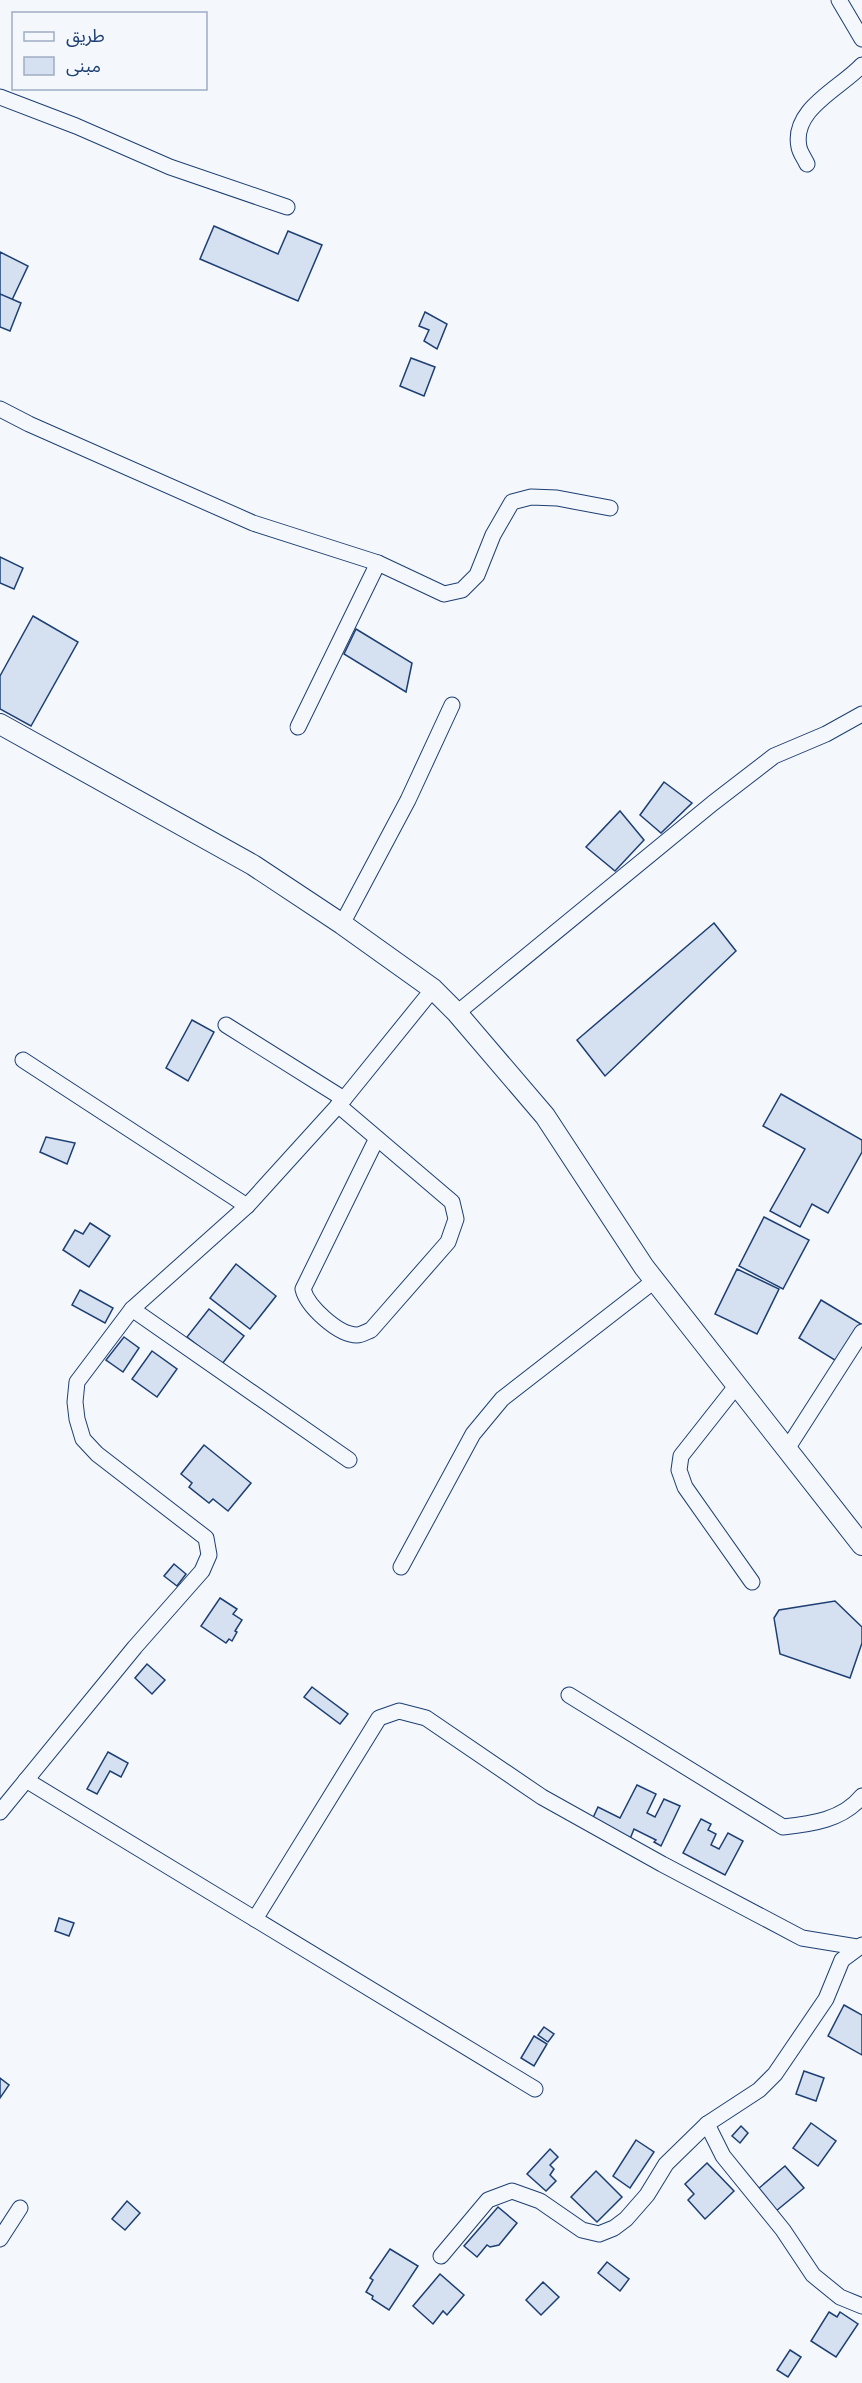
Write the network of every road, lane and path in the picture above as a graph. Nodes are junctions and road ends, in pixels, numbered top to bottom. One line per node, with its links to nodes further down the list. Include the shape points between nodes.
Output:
1 (839, 0): 2 (street)
2 (862, 39)
3 (862, 65): 5 (street, via 812,108 802,122 799,147)
4 (0, 97): 6 (street, via 170,167)
5 (807, 165)
6 (287, 207)
7 (0, 409): 9 (street, via 253,523)
8 (610, 508): 9 (street, via 540,497 512,502 477,575 462,590 444,594)
9 (378, 563): 13 (street)
10 (452, 705): 14 (street, via 408,800)
11 (862, 714): 16 (street, via 774,756)
12 (0, 724): 14 (street, via 253,865)
13 (298, 727)
14 (342, 924): 15 (street)
15 (433, 989): 16 (street); 19 (street)
16 (457, 1013): 22 (street, via 544,1116)
17 (226, 1025): 19 (street)
18 (23, 1060): 21 (street)
19 (341, 1102): 20 (street); 21 (street)
20 (377, 1138): 20 (street, via 452,1202 456,1219 448,1242 371,1330 358,1335 344,1332 310,1306 303,1289)
21 (247, 1206): 23 (street)
22 (654, 1281): 25 (street); 29 (street, via 502,1399 473,1434)
23 (132, 1309): 27 (street); 32 (street, via 77,1382 75,1402 83,1439 206,1538 209,1555 202,1571)
24 (862, 1332): 26 (street)
25 (736, 1385): 26 (street); 30 (street, via 681,1456 679,1470 685,1487)
26 (787, 1449): 28 (street)
27 (349, 1460)
28 (862, 1545)
29 (401, 1567)
30 (752, 1582)
31 (569, 1695): 33 (street, via 783,1827 819,1823 855,1804)
32 (26, 1780): 34 (street); 35 (street)
33 (862, 1796)
34 (0, 1812)
35 (255, 1919): 36 (street, via 379,1718 399,1711 426,1718 543,1797 802,1938); 37 (street)
36 (860, 1946): 38 (street, via 842,1960 826,1999 776,2074)
37 (535, 2089)
38 (707, 2124): 41 (street, via 666,2164 647,2195 614,2228 599,2234 582,2230 540,2200 512,2191 488,2200); 42 (street, via 723,2156 783,2230 813,2275 840,2297)
39 (20, 2208): 40 (street)
40 (0, 2239)
41 (441, 2256)
42 (862, 2306)

